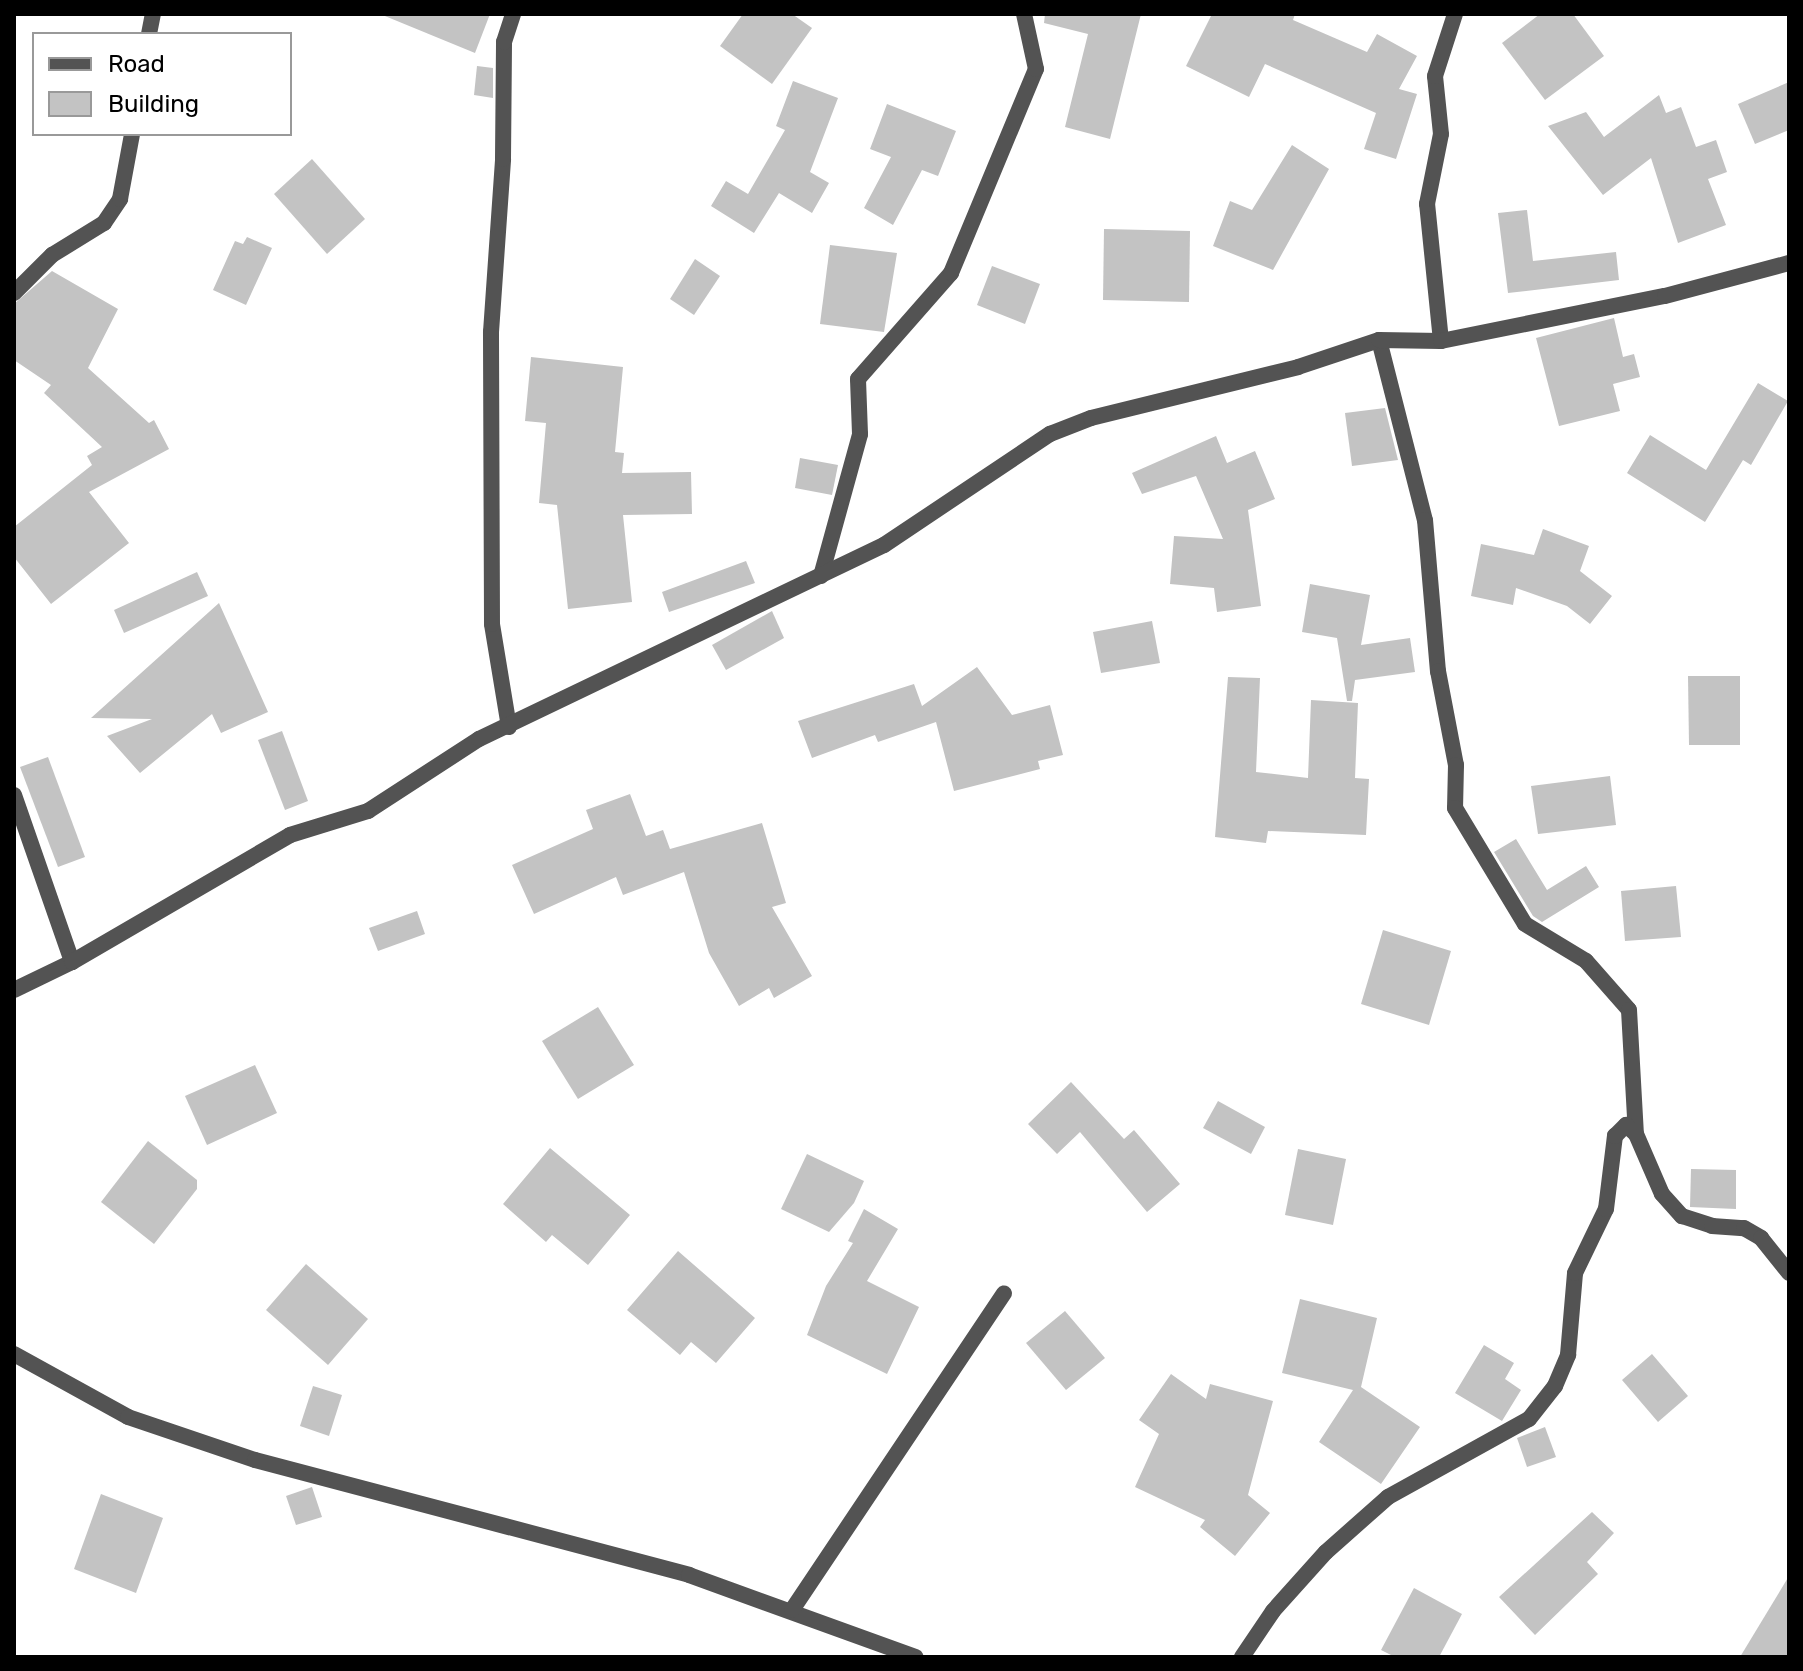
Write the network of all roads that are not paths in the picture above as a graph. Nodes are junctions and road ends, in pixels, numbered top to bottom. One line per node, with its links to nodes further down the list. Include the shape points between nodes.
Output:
1 (513, 14): 10 (street, via 504,42 503,159 491,332 492,624)
2 (1024, 14): 9 (street, via 1036,69 951,273 858,379 860,434)
3 (1455, 14): 8 (street, via 1435,76 1441,134 1427,204)
4 (132, 136): 6 (street, via 120,199 104,223 52,255)
5 (1789, 263): 8 (street, via 1665,296)
6 (14, 293)
7 (1379, 340): 8 (street); 9 (street, via 1298,367 1091,418 1050,434 884,545); 14 (street, via 1425,520 1438,671 1456,765 1455,808 1525,924 1586,961 1629,1010)
8 (1441, 341)
9 (821, 576): 10 (street)
10 (509, 727): 12 (street, via 432,766 368,811 290,835)
11 (14, 795): 12 (street)
12 (72, 962): 13 (street)
13 (14, 990)
14 (1636, 1134): 15 (street, via 1662,1194 1682,1216 1712,1226 1744,1228 1761,1238); 20 (street, via 1626,1125 1615,1136 1606,1209 1575,1273 1568,1355 1555,1386 1529,1419 1388,1497 1326,1552 1273,1611)
15 (1789, 1273)
16 (1004, 1293): 18 (street)
17 (14, 1354): 18 (street, via 128,1417 255,1460 617,1554)
18 (792, 1610): 19 (street)
19 (916, 1657)
20 (1242, 1657)

